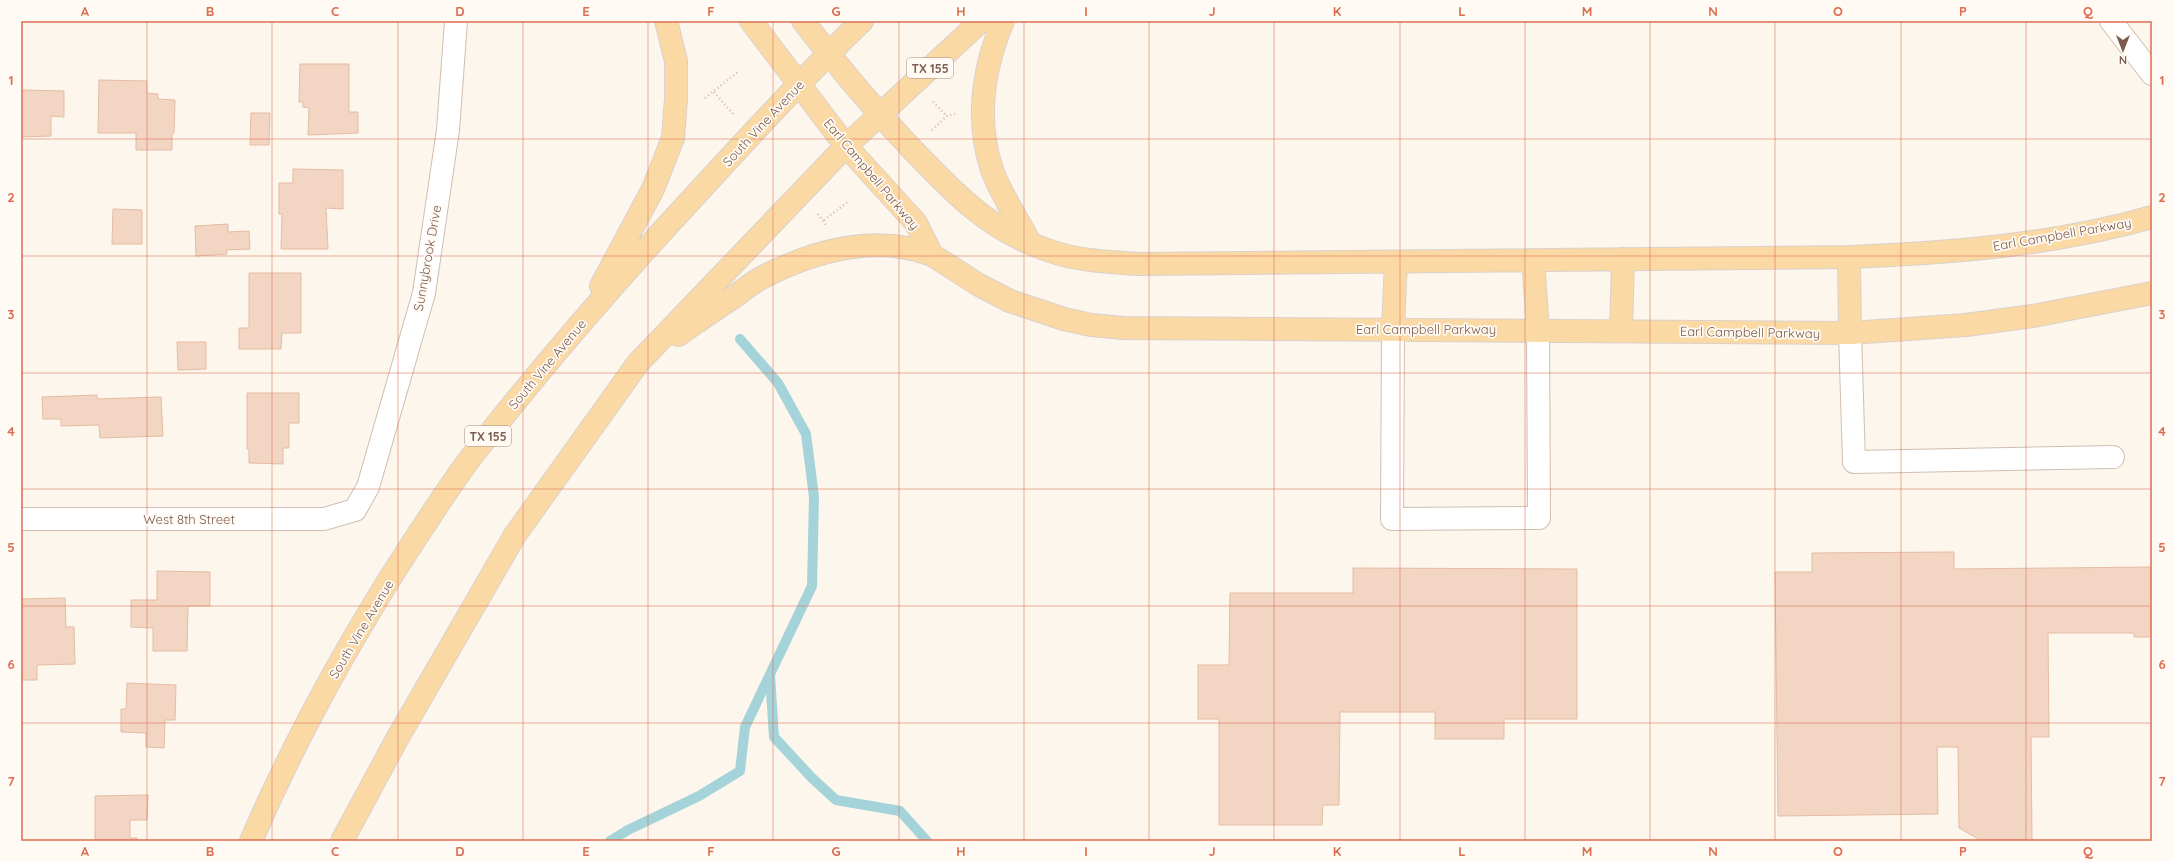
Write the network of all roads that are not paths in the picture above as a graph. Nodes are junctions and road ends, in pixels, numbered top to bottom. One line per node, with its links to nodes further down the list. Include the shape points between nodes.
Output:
1 (456, 21): 29 (street, Sunnybrook Drive, via 448,130 424,293 368,487)
2 (666, 21): 22 (main road, via 676,61 673,138 653,189)
3 (751, 21): 11 (main road)
4 (803, 21): 9 (main road)
5 (862, 21): 9 (main road, TX 155)
6 (981, 21): 12 (main road, TX 155)
7 (1003, 21): 15 (main road, via 987,67 983,88 984,135 993,171)
8 (2111, 21): 10 (street)
9 (829, 54): 11 (main road, South Vine Avenue / TX 155); 12 (main road, Earl Campbell Parkway)
10 (2152, 74)
11 (799, 83): 13 (main road, Earl Campbell Parkway); 22 (main road, South Vine Avenue / TX 155, via 632,263)
12 (881, 116): 13 (main road, TX 155); 15 (main road, Earl Campbell Parkway, via 956,195 1005,230)
13 (846, 146): 16 (main road, Earl Campbell Parkway, via 916,223); 27 (main road, TX 155)
14 (2152, 217): 17 (main road, Earl Campbell Parkway, via 2046,240 1980,249)
15 (1030, 243): 20 (main road, Earl Campbell Parkway, via 1076,258 1126,263)
16 (932, 254): 23 (main road, Earl Campbell Parkway, via 979,285 1010,301 1064,319 1092,324 1124,328); 27 (main road, via 906,247 863,246 840,248 800,260 760,278)
17 (1848, 257): 18 (main road, Earl Campbell Parkway); 26 (main road)
18 (1623, 259): 19 (main road, Earl Campbell Parkway); 25 (main road)
19 (1533, 260): 20 (main road, Earl Campbell Parkway); 24 (main road)
20 (1396, 262): 23 (main road)
21 (2152, 293): 26 (main road, Earl Campbell Parkway, via 2025,317)
22 (583, 321): 31 (main road, South Vine Avenue / TX 155, via 474,453 385,586 309,718 276,783)
23 (1393, 329): 24 (main road, Earl Campbell Parkway); 24 (street, via 1392,519 1539,518)
24 (1538, 329): 25 (main road, Earl Campbell Parkway)
25 (1621, 330): 26 (main road, Earl Campbell Parkway)
26 (1850, 333): 28 (street, via 1854,462)
27 (638, 363): 32 (main road, TX 155, via 515,534 397,739)
28 (2113, 457)
29 (355, 510): 30 (street, West 8th Street, via 324,519)
30 (21, 519)
31 (251, 841)
32 (342, 841)

